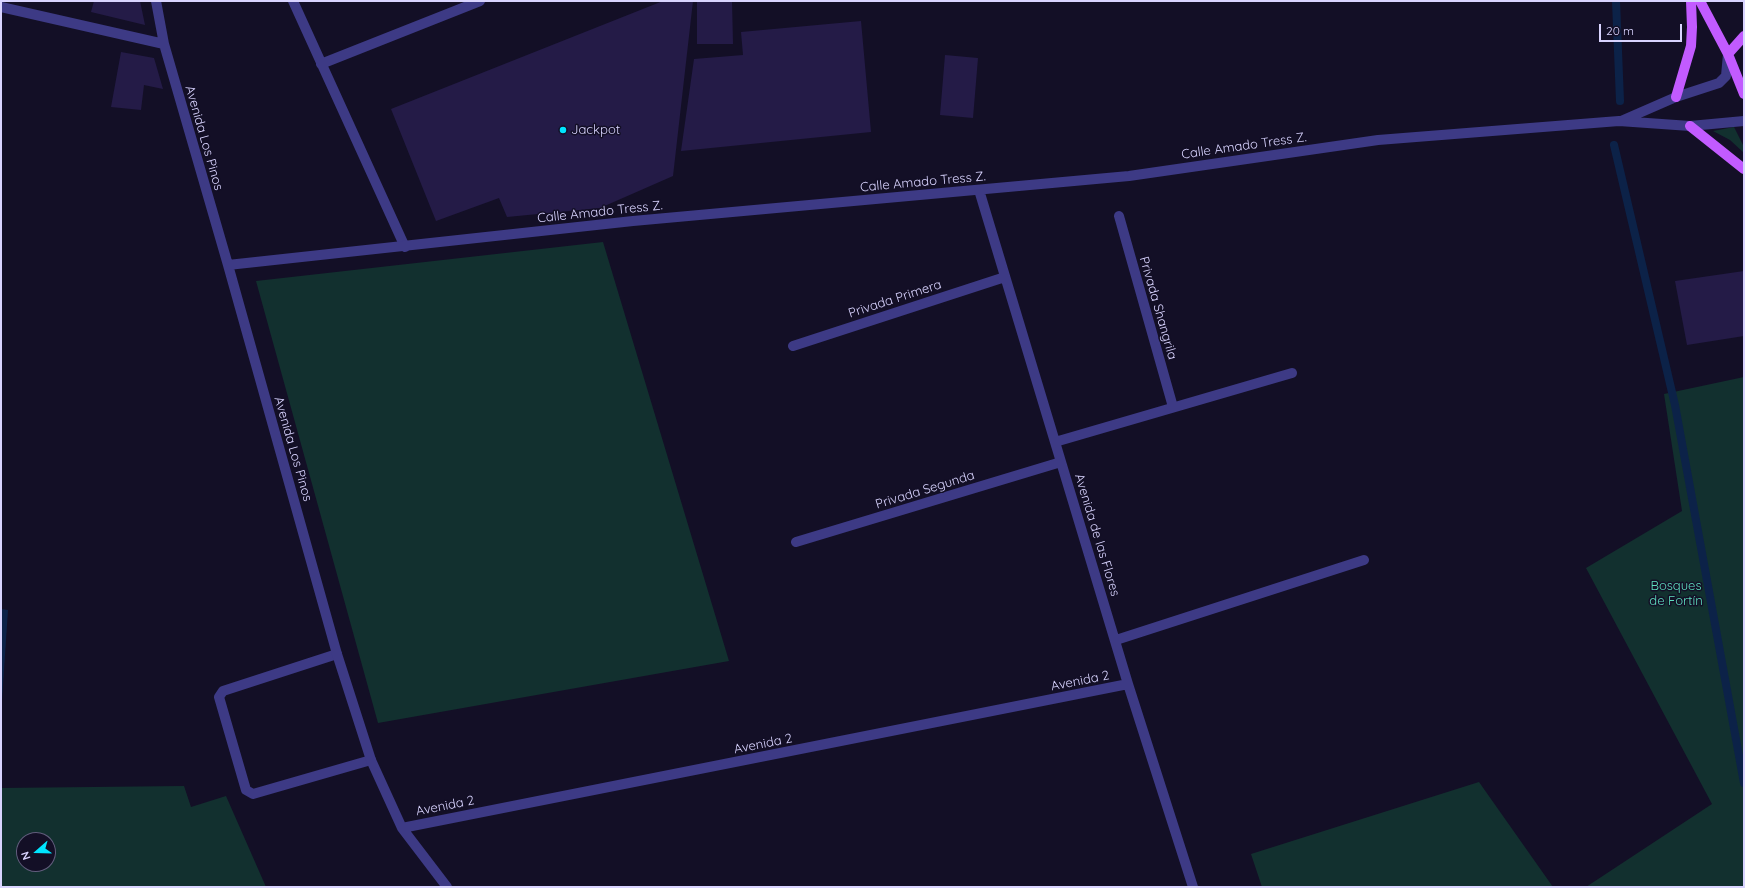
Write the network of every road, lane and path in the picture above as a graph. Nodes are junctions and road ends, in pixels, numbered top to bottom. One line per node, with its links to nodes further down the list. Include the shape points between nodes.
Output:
1 (156, 1): 9 (street, Avenida Los Pinos)
2 (293, 1): 11 (street)
3 (480, 1): 6 (street)
4 (1691, 1): 13 (main road, via 1691,46)
5 (1700, 1): 10 (main road)
6 (457, 6): 11 (street)
7 (1, 7): 9 (street)
8 (1744, 36): 10 (main road)
9 (164, 44): 21 (street, Avenida Los Pinos)
10 (1728, 54): 12 (main road); 13 (street, Calle Amado Tress Z., via 1726,76 1719,82)
11 (321, 64): 20 (street)
12 (1744, 94)
13 (1676, 97): 14 (street, Calle Amado Tress Z.)
14 (1619, 121): 16 (street, Calle Amado Tress Z.); 18 (street, Calle Amado Tress Z., via 1378,140 1129,176)
15 (1744, 121): 16 (street, Calle Amado Tress Z.)
16 (1690, 126): 17 (main road)
17 (1744, 169)
18 (980, 190): 20 (street, Calle Amado Tress Z., via 633,221); 22 (street, Avenida de las Flores)
19 (1119, 216): 25 (street, Privada Shangrila)
20 (406, 247): 21 (street, Calle Amado Tress Z.)
21 (228, 265): 31 (street, Avenida Los Pinos)
22 (1005, 277): 23 (street, Privada Primera); 26 (street, Avenida de las Flores)
23 (793, 346)
24 (1292, 373): 25 (street)
25 (1173, 408): 26 (street)
26 (1055, 442): 27 (street, Avenida de las Flores)
27 (1061, 462): 28 (street, Privada Segunda); 30 (street, Avenida de las Flores)
28 (796, 542)
29 (1364, 560): 30 (street)
30 (1116, 640): 32 (street, Avenida de las Flores)
31 (337, 654): 33 (street, Avenida Los Pinos); 33 (street, via 223,691 220,697 246,790 253,794)
32 (1128, 684): 34 (street, Avenida 2); 36 (street, Avenida de las Flores)
33 (371, 760): 34 (street, Avenida Los Pinos)
34 (402, 828): 35 (street, Avenida Los Pinos)
35 (446, 887)
36 (1193, 887)

